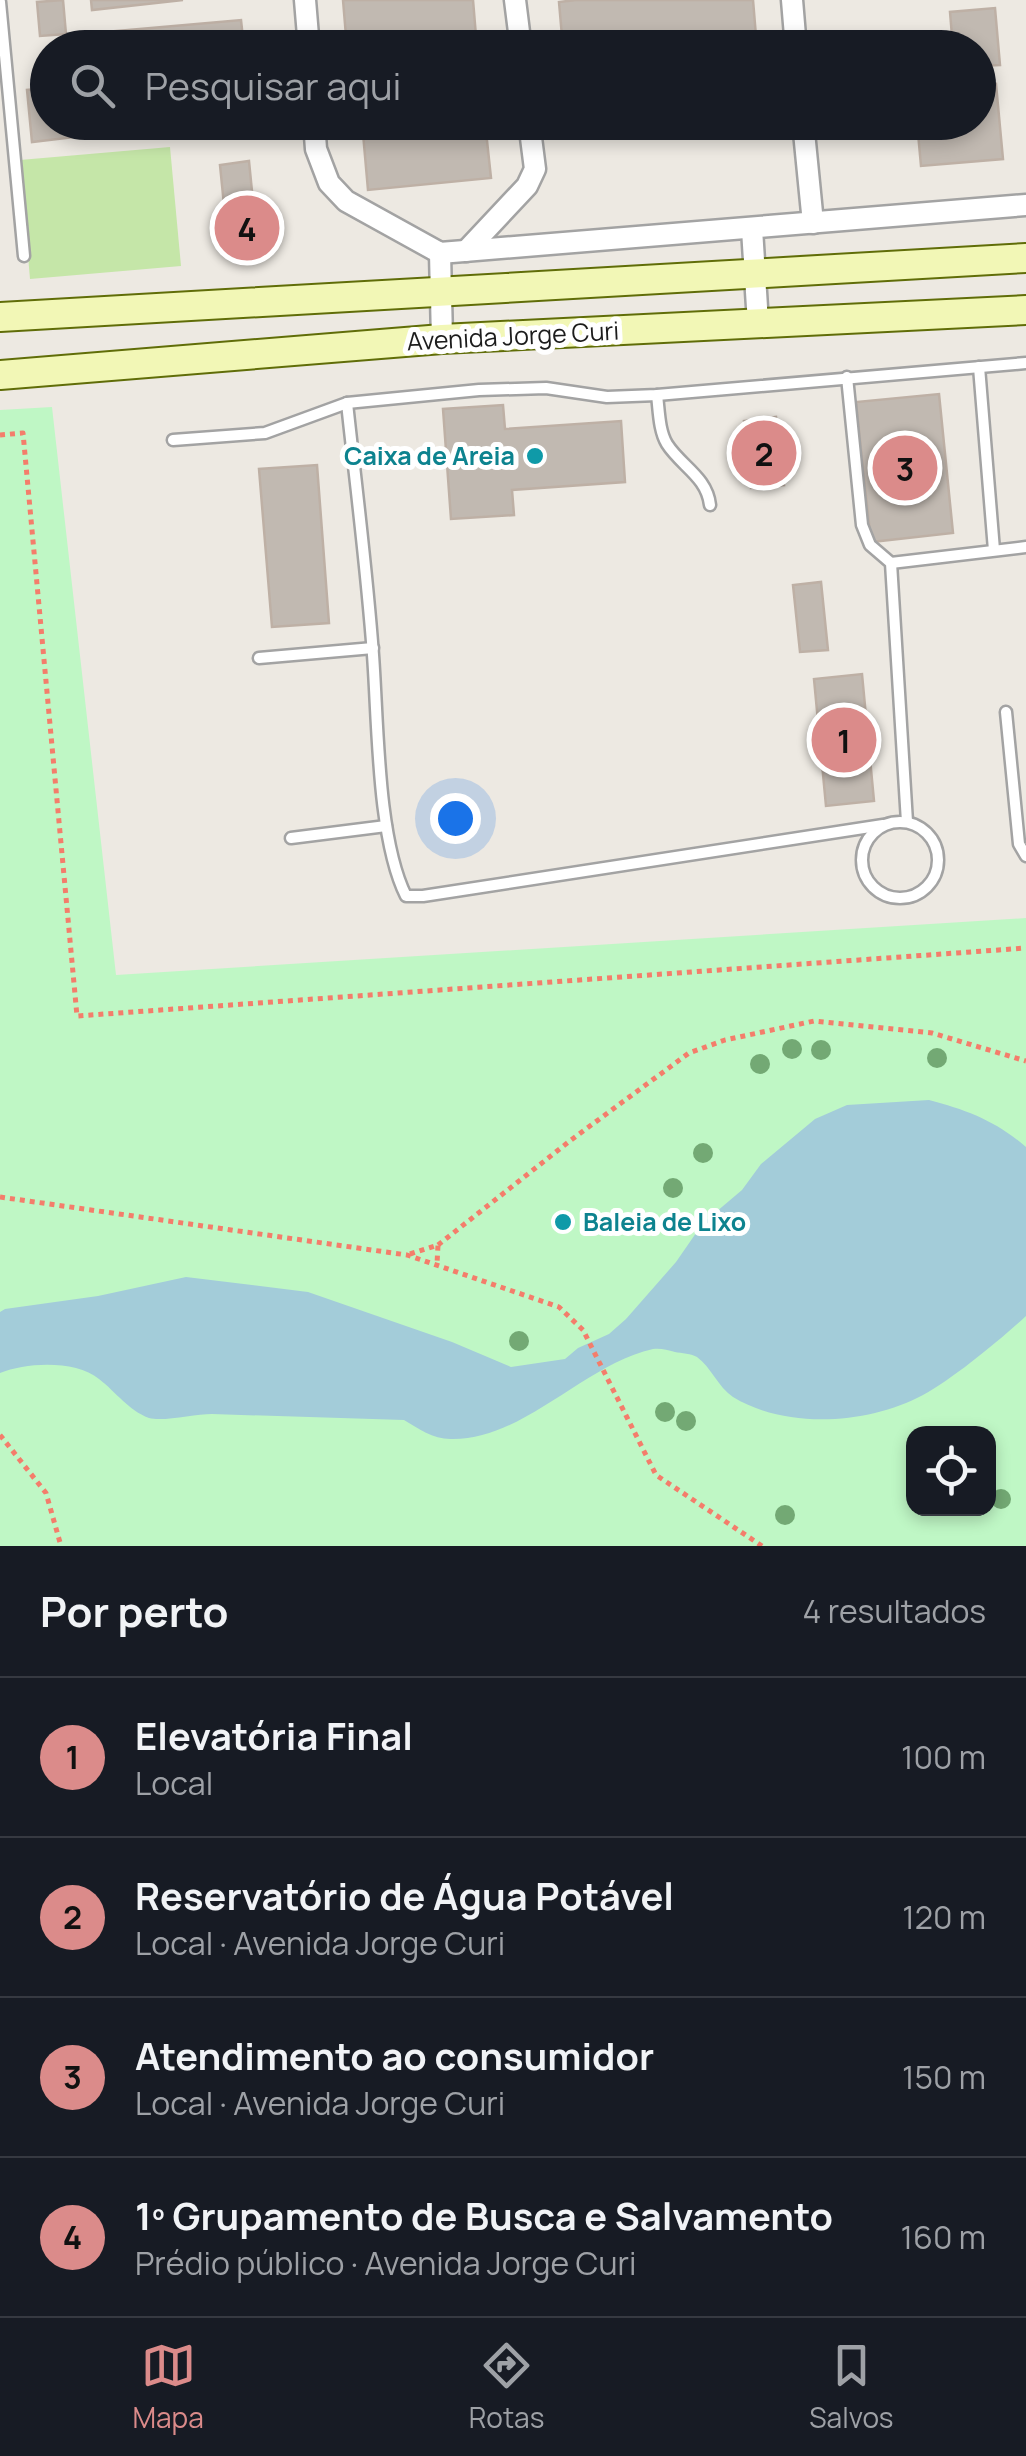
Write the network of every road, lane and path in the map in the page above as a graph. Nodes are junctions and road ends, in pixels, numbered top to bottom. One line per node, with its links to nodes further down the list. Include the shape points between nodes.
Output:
1 (306, 0): 5 (street)
2 (515, 0): 6 (street)
3 (792, 0): 7 (street)
4 (0, 2): 16 (lane)
5 (308, 30)
6 (519, 30)
7 (794, 30)
8 (315, 140): 15 (street, via 329,183 346,201)
9 (532, 140): 14 (street, via 535,169 528,186)
10 (805, 140): 12 (street)
11 (1026, 204): 12 (street)
12 (813, 223): 13 (street)
13 (752, 229): 14 (street); 18 (street)
14 (466, 250): 15 (street)
15 (440, 253): 19 (street)
16 (24, 256)
17 (1026, 258): 18 (street, Avenida Jorge Curi)
18 (756, 276): 19 (street, Avenida Jorge Curi); 22 (street)
19 (442, 291): 21 (street, Avenida Jorge Curi); 23 (street)
20 (1026, 310): 22 (street, Avenida Jorge Curi)
21 (0, 317)
22 (758, 323): 23 (street, Avenida Jorge Curi)
23 (442, 340): 26 (street, Avenida Jorge Curi)
24 (1026, 364): 25 (lane)
25 (980, 367): 27 (lane); 34 (lane)
26 (0, 375)
27 (847, 377): 28 (lane); 35 (lane, via 862,526 870,545)
28 (658, 395): 29 (lane, via 507,388); 32 (lane, via 667,444 701,480)
29 (348, 403): 31 (lane, via 265,433); 36 (lane)
30 (0, 435): 44 (path, via 23,433 77,1016)
31 (172, 440)
32 (710, 505)
33 (1026, 547): 34 (lane)
34 (994, 550): 35 (lane)
35 (891, 563): 39 (lane)
36 (373, 648): 37 (lane); 41 (lane)
37 (260, 658)
38 (1006, 712): 43 (lane, via 1019,844)
39 (908, 822): 40 (lane); 40 (lane, via 930,834 938,858 931,882 898,898 875,889 862,868 865,842)
40 (883, 825): 41 (lane, via 423,896 406,896)
41 (386, 826): 42 (lane)
42 (291, 838)
43 (1026, 856)
44 (1026, 948)
45 (1026, 1061): 47 (path, via 932,1033 814,1020 725,1040 689,1053)
46 (0, 1198): 48 (path)
47 (438, 1244): 48 (path); 49 (path)
48 (407, 1255): 49 (path)
49 (437, 1266): 52 (path, via 559,1308 583,1330 656,1475)
50 (0, 1435): 51 (path, via 46,1492)
51 (61, 1546)
52 (762, 1546)

